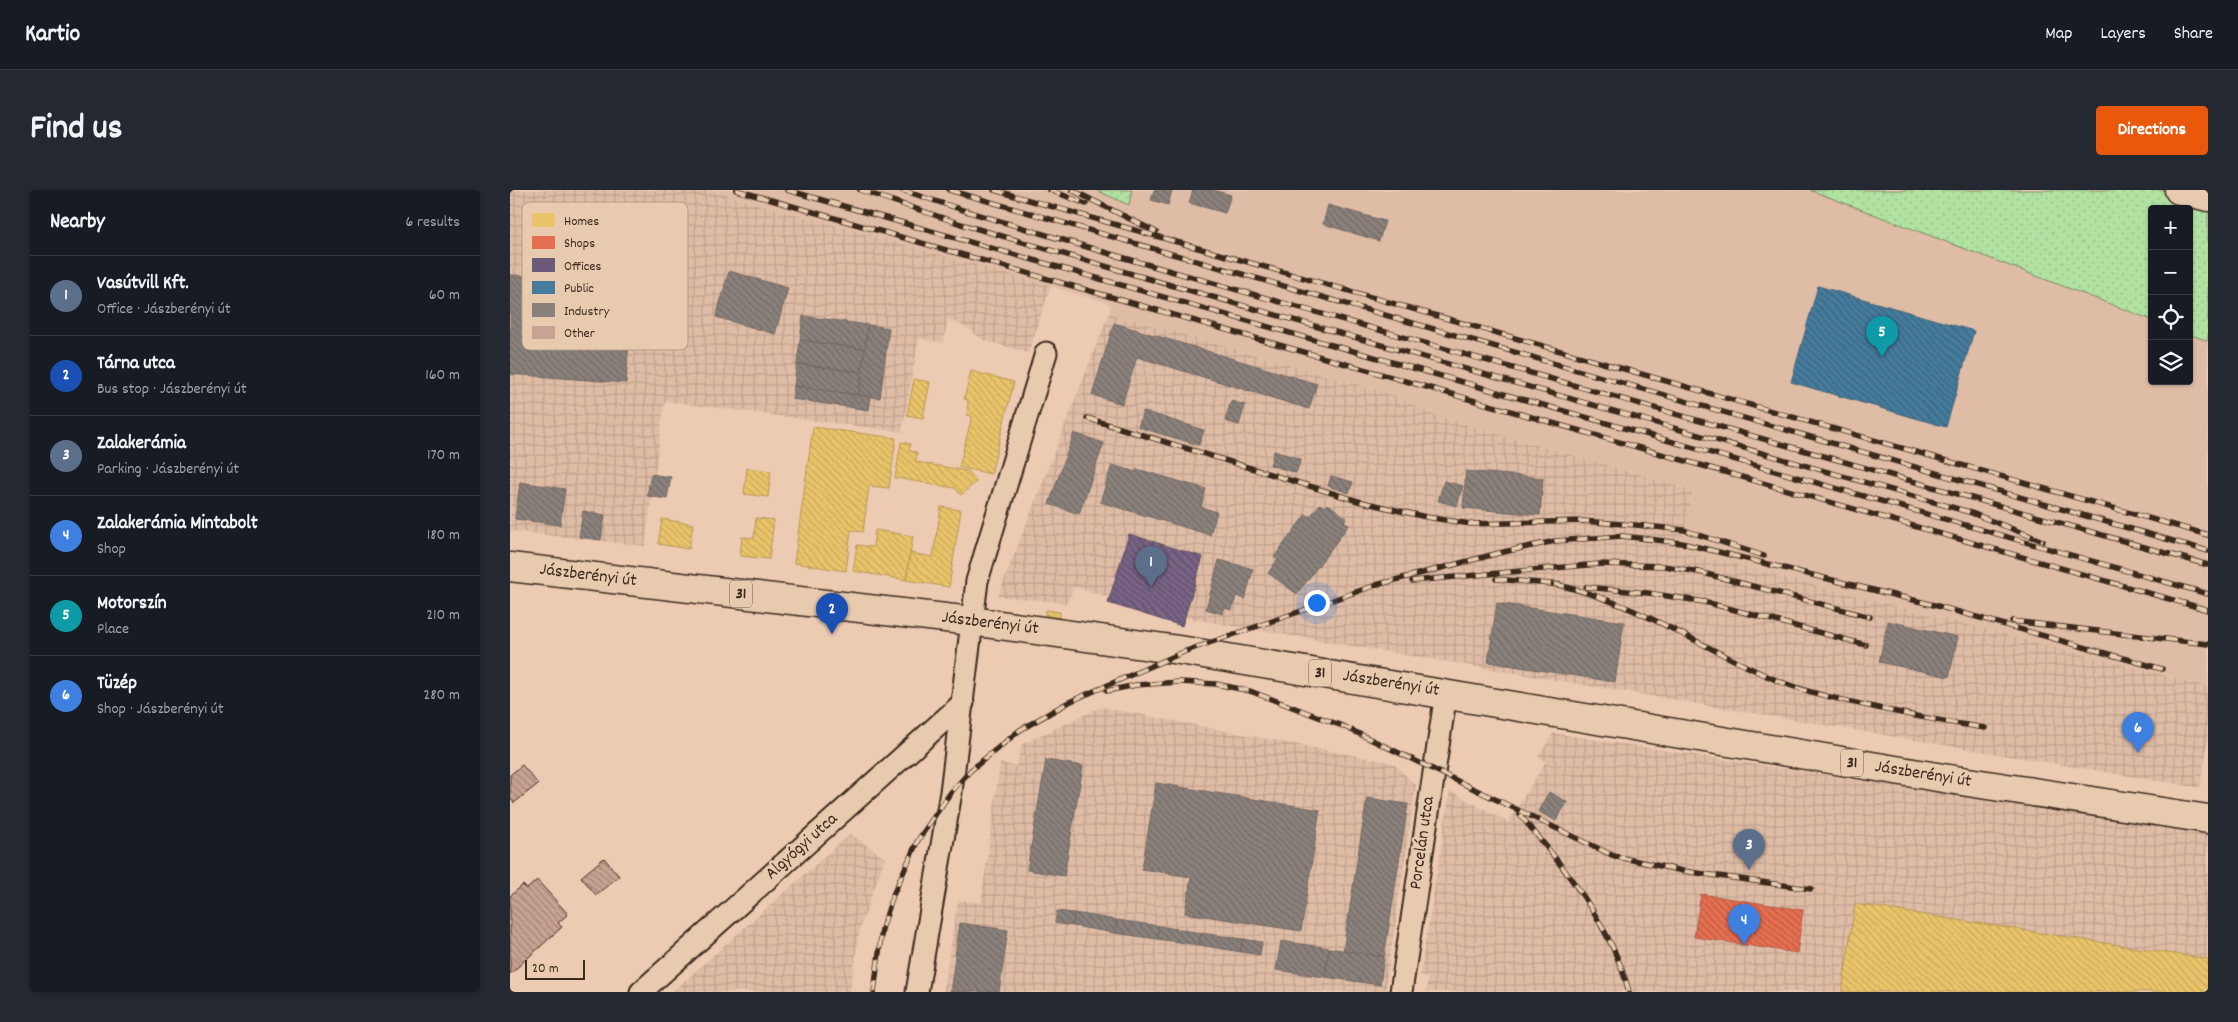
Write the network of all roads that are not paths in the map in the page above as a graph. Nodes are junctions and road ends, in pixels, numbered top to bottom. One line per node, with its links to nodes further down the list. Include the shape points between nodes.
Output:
1 (2179, 190): 2 (main road)
2 (2208, 197)
3 (1046, 353): 5 (street, via 977,581)
4 (510, 567): 5 (main road, Jászberényi út / 31)
5 (971, 621): 6 (main road, Jászberényi út / 31, via 1186,651); 7 (street)
6 (1446, 693): 8 (main road, Jászberényi út / 31, via 1551,714); 11 (street, Porcelán utca)
7 (963, 703): 9 (street, Algyógyi utca); 10 (street)
8 (2208, 819)
9 (641, 992)
10 (917, 992)
11 (1401, 992)

